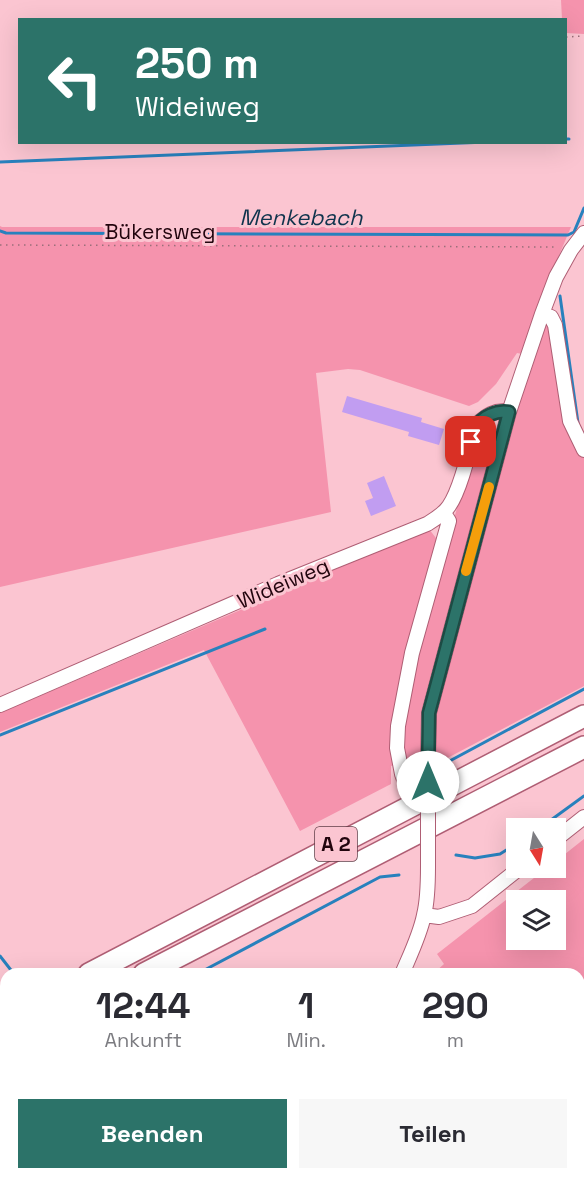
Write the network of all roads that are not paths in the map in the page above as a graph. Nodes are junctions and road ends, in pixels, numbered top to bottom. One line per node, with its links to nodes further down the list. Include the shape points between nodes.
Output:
1 (584, 233): 2 (street, via 556,277)
2 (542, 314): 3 (street); 4 (street, via 551,317 555,325 570,421)
3 (509, 412): 5 (street, via 495,412 476,425 458,488); 13 (street, bridge, via 429,713 429,867)
4 (584, 450)
5 (444, 513): 6 (street, Wideiweg, via 427,524); 9 (street, via 449,521 412,653 398,726 397,748)
6 (0, 705)
7 (584, 716): 9 (highway, A 2)
8 (584, 747): 15 (highway, A 2)
9 (413, 804): 14 (highway, A 2)
10 (584, 817): 11 (street)
11 (566, 831)
12 (507, 878): 13 (street, via 472,906 439,917)
13 (424, 915): 16 (street)
14 (99, 968)
15 (156, 968)
16 (405, 968)

